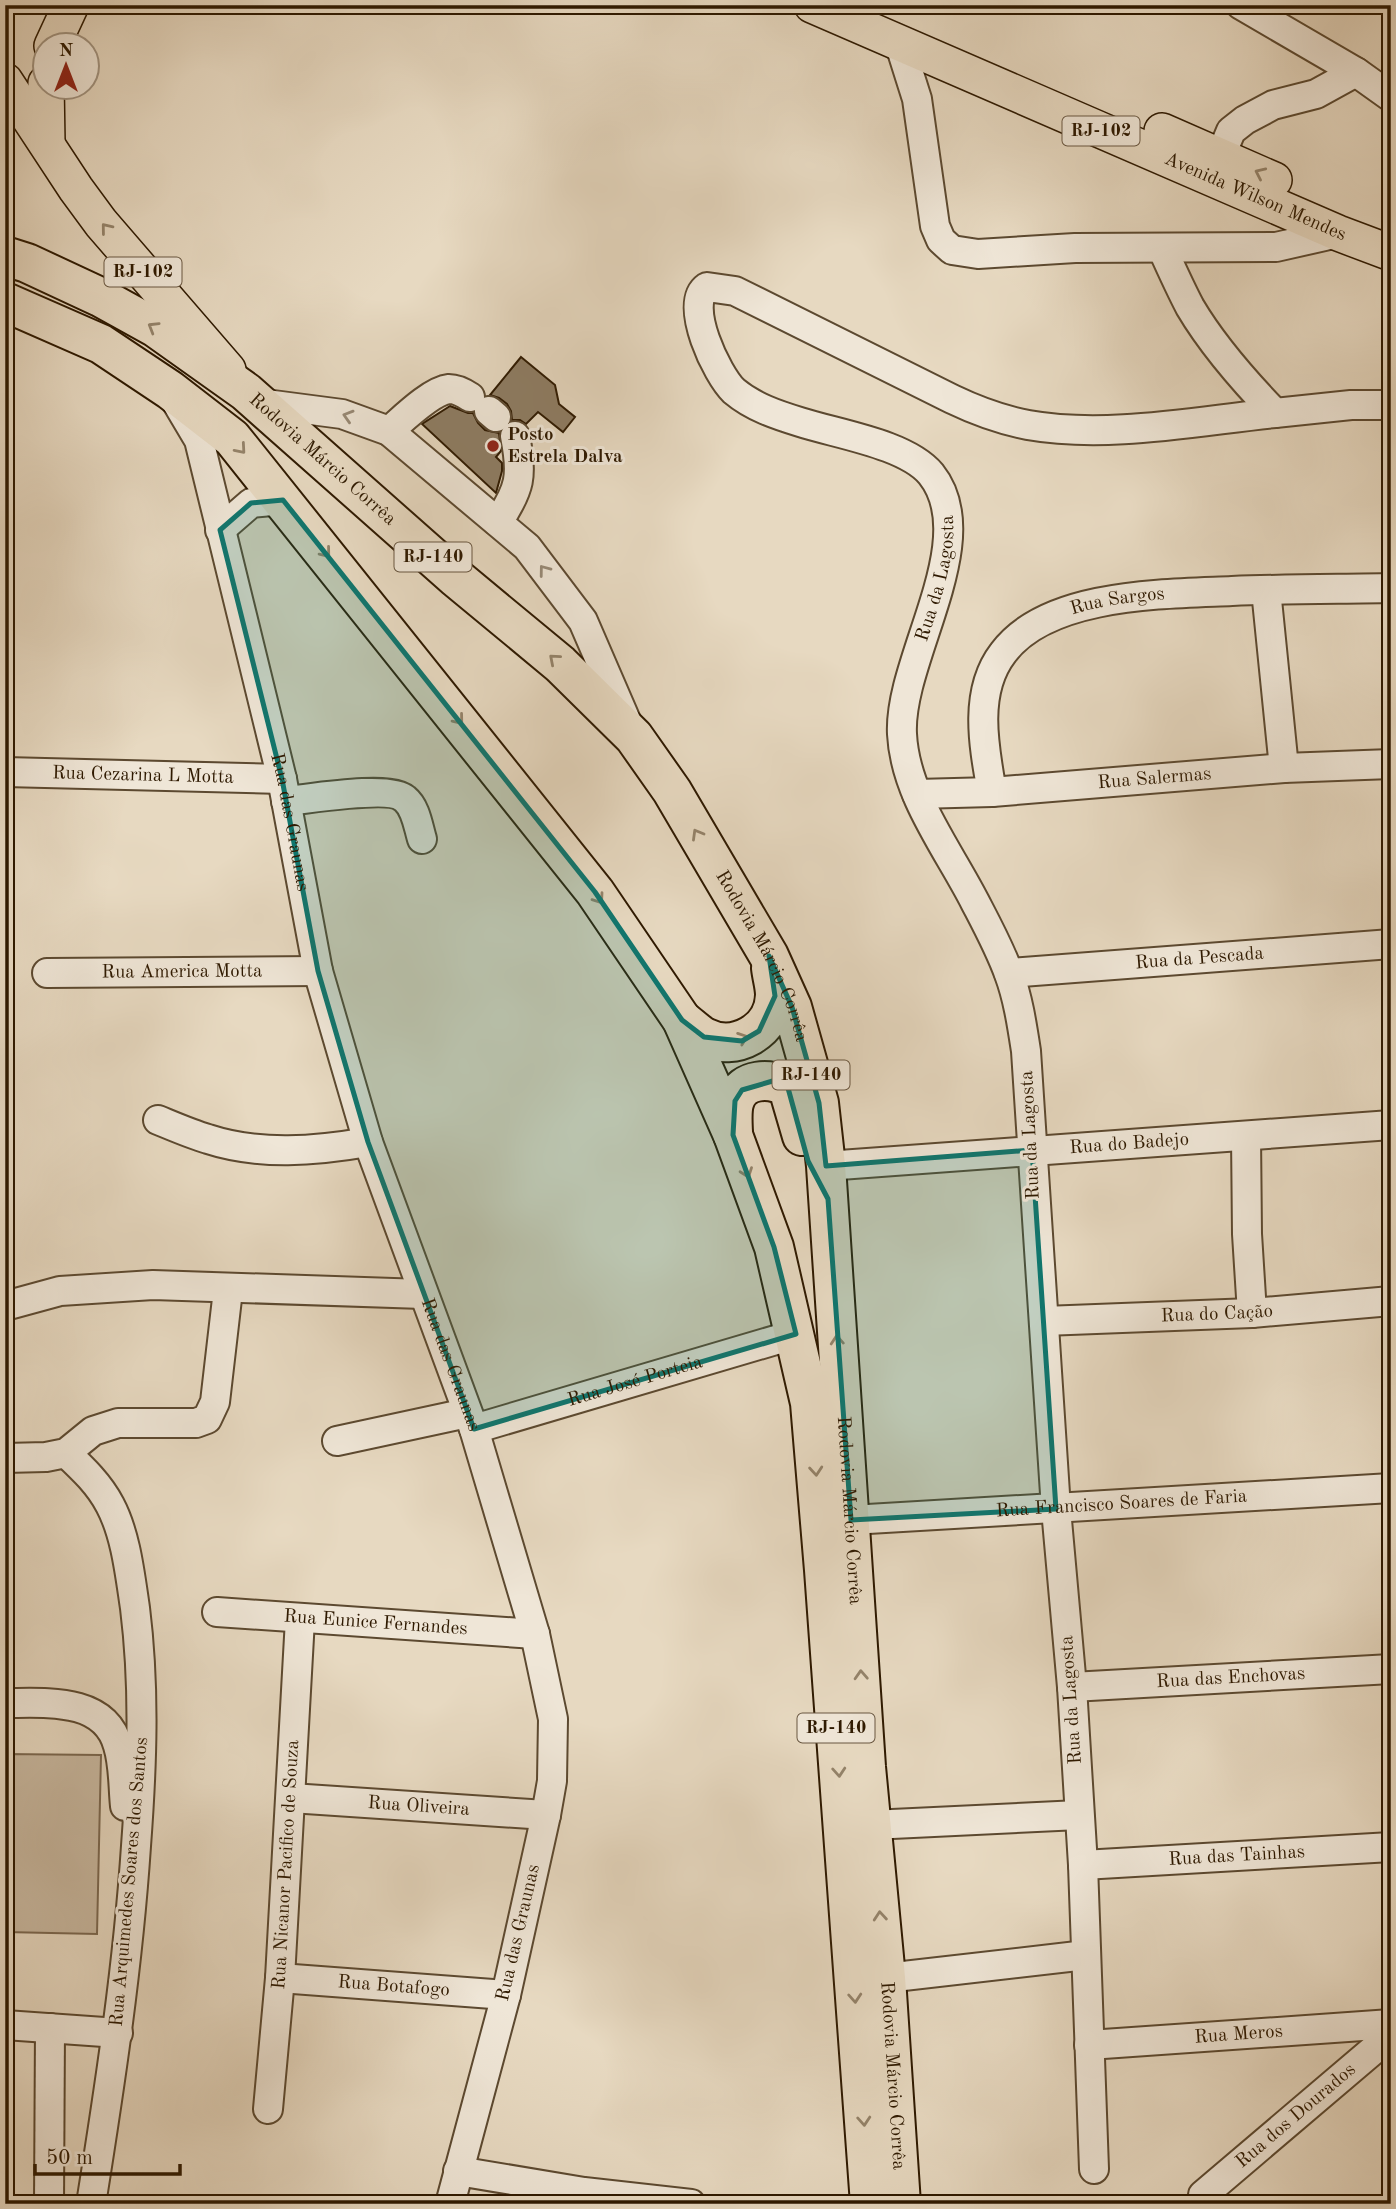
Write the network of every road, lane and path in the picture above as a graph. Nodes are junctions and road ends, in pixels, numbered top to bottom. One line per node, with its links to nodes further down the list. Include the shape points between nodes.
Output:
1 (71, 5): 5 (main road)
2 (812, 5): 6 (main road, Avenida Wilson Mendes / RJ-102)
3 (871, 5): 12 (main road, Avenida Wilson Mendes / RJ-102)
4 (1241, 5): 7 (street)
5 (58, 32)
6 (899, 42): 14 (main road, Avenida Wilson Mendes / RJ-102); 15 (street, via 916,99 935,226 946,246 978,254)
7 (1356, 72): 9 (street); 12 (street, via 1245,120 1231,131)
8 (5, 81): 11 (main road)
9 (1391, 97)
10 (46, 102): 11 (main road)
11 (47, 147): 20 (main road, RJ-102, one-way to 11, via 101,223)
12 (1221, 155): 13 (main road, Avenida Wilson Mendes / RJ-102, one-way to 12)
13 (1391, 227)
14 (1338, 233): 15 (street, via 1276,247); 16 (main road, Avenida Wilson Mendes / RJ-102)
15 (1162, 248): 22 (street, via 1191,308 1217,346)
16 (1391, 253)
17 (5, 256): 20 (highway, Rodovia Márcio Corrêa / RJ-140, one-way to 17, via 156,328 27,262)
18 (5, 302): 19 (highway, Rodovia Márcio Corrêa / RJ-140, via 101,344)
19 (170, 390): 24 (highway, Rodovia Márcio Corrêa / RJ-140, one-way to 24, via 232,438); 26 (street, Rua das Graunas, via 199,440)
20 (252, 397): 23 (street, one-way to 20, via 342,414); 29 (highway, Rodovia Márcio Corrêa / RJ-140, one-way to 20, via 560,664)
21 (1391, 405): 22 (street)
22 (1275, 413): 35 (street, Rua da Lagosta, via 1115,429 1025,425 983,413 735,291 713,286 700,293 698,310 712,357 732,389 769,412 914,460 941,488 948,513 944,565 911,677 902,726)
23 (389, 431): 25 (street); 25 (street, via 442,391 453,389 493,415 520,474 513,499)
24 (283, 500): 26 (street, via 251,503); 42 (highway, Rodovia Márcio Corrêa / RJ-140, one-way to 42, via 595,892)
25 (498, 522): 29 (street, one-way to 25, via 583,621 527,547)
26 (220, 530): 33 (street, Rua das Graunas)
27 (1391, 588): 28 (street, Rua Sargos)
28 (1266, 590): 31 (street); 34 (street, Rua Sargos, via 1152,594 1095,603 1044,620 1016,638 1002,654 986,694 984,746)
29 (634, 737): 38 (highway, Rodovia Márcio Corrêa / RJ-140, one-way to 29, via 672,791)
30 (1391, 764): 31 (street, Rua Salermas)
31 (1284, 768): 34 (street, Rua Salermas)
32 (5, 772): 33 (street, Rua Cezarina L Motta)
33 (284, 790): 36 (street, Rua Cezarina L Motta, via 402,796 412,806); 39 (street, Rua das Graunas)
34 (992, 792): 35 (street, Rua Salermas)
35 (916, 794): 40 (street, Rua da Lagosta)
36 (422, 839)
37 (1391, 944): 40 (street, Rua da Pescada)
38 (769, 956): 42 (highway, one-way to 38, via 704,1037 723,1042 742,1041 759,1031 771,1015 775,996); 49 (highway, Rodovia Márcio Corrêa / RJ-140, via 793,1007 819,1103)
39 (318, 971): 41 (street, Rua America Motta); 47 (street, Rua das Graunas)
40 (1009, 973): 48 (street, Rua da Lagosta, via 1026,1051)
41 (47, 974)
42 (682, 1020): 45 (highway, Rodovia Márcio Corrêa / RJ-140)
43 (158, 1120): 47 (street, via 210,1140 256,1148 322,1150)
44 (1391, 1125): 46 (street, Rua do Badejo)
45 (733, 1135): 49 (highway, via 734,1101 742,1090 757,1081 776,1080 788,1088 808,1161); 56 (highway, Rodovia Márcio Corrêa / RJ-140, one-way to 56, via 774,1247)
46 (1246, 1136): 48 (street, Rua do Badejo); 54 (street)
47 (368, 1142): 51 (street, Rua das Graunas)
48 (1032, 1150): 49 (street, Rua do Badejo); 55 (street, Rua da Lagosta)
49 (827, 1183): 63 (highway, Rodovia Márcio Corrêa / RJ-140, one-way to 49)
50 (228, 1290): 51 (street); 53 (street, via 98,1287 60,1291); 59 (street, via 211,1416 196,1423 106,1425)
51 (423, 1294): 57 (street, Rua das Graunas)
52 (1391, 1301): 54 (street, Rua do Cação)
53 (5, 1306)
54 (1252, 1313): 55 (street, Rua do Cação)
55 (1044, 1321): 62 (street, Rua da Lagosta)
56 (796, 1334): 57 (street, Rua José Porteia); 91 (highway, Rodovia Márcio Corrêa / RJ-140, one-way to 91, via 810,1403)
57 (470, 1421): 58 (street, Rua José Porteia); 66 (street, Rua das Graunas)
58 (337, 1441)
59 (66, 1453): 60 (street); 76 (street, Rua Arquimedes Soares dos Santos, via 93,1479 111,1507 132,1585 143,1727)
60 (5, 1458)
61 (1391, 1488): 62 (street, Rua Francisco Soares de Faria)
62 (1056, 1508): 63 (street, Rua Francisco Soares de Faria); 68 (street, Rua da Lagosta)
63 (851, 1521): 73 (highway, Rodovia Márcio Corrêa / RJ-140, one-way to 63)
64 (217, 1612): 65 (street, Rua Eunice Fernandes)
65 (300, 1619): 66 (street, Rua Eunice Fernandes); 70 (street, Rua Nicanor Pacifico de Souza)
66 (535, 1634): 71 (street, Rua das Graunas, via 553,1718 552,1781)
67 (1391, 1669): 68 (street, Rua das Enchovas)
68 (1072, 1687): 72 (street, Rua da Lagosta)
69 (5, 1703): 76 (street, via 64,1704 86,1709 109,1726 119,1748)
70 (291, 1798): 71 (street, Rua Oliveira); 78 (street, Rua Nicanor Pacifico de Souza)
71 (546, 1815): 80 (street, Rua das Graunas)
72 (1079, 1815): 73 (street); 75 (street, Rua da Lagosta)
73 (871, 1825): 79 (highway, Rodovia Márcio Corrêa / RJ-140, one-way to 73)
74 (1391, 1847): 75 (street, Rua das Tainhas)
75 (1083, 1865): 77 (street, Rua da Lagosta)
76 (132, 1903): 84 (street, Rua Arquimedes Soares dos Santos)
77 (1086, 1955): 79 (street); 86 (street, Rua da Lagosta)
78 (281, 1978): 80 (street, Rua Botafogo); 87 (street, Rua Nicanor Pacifico de Souza)
79 (886, 1978): 91 (highway, Rodovia Márcio Corrêa / RJ-140)
80 (506, 1995): 89 (street, Rua das Graunas)
81 (1391, 2024): 86 (street, Rua Meros)
82 (5, 2025): 83 (street)
83 (50, 2028): 84 (street); 92 (street)
84 (118, 2033): 93 (street, Rua Arquimedes Soares dos Santos)
85 (1391, 2035): 90 (street, Rua dos Dourados)
86 (1089, 2045): 88 (street, Rua da Lagosta)
87 (268, 2109)
88 (1094, 2169)
89 (458, 2171): 94 (street, Rua das Graunas); 95 (street)
90 (1203, 2195)
91 (877, 2202)
92 (49, 2204)
93 (91, 2204)
94 (450, 2204)
95 (691, 2204)

